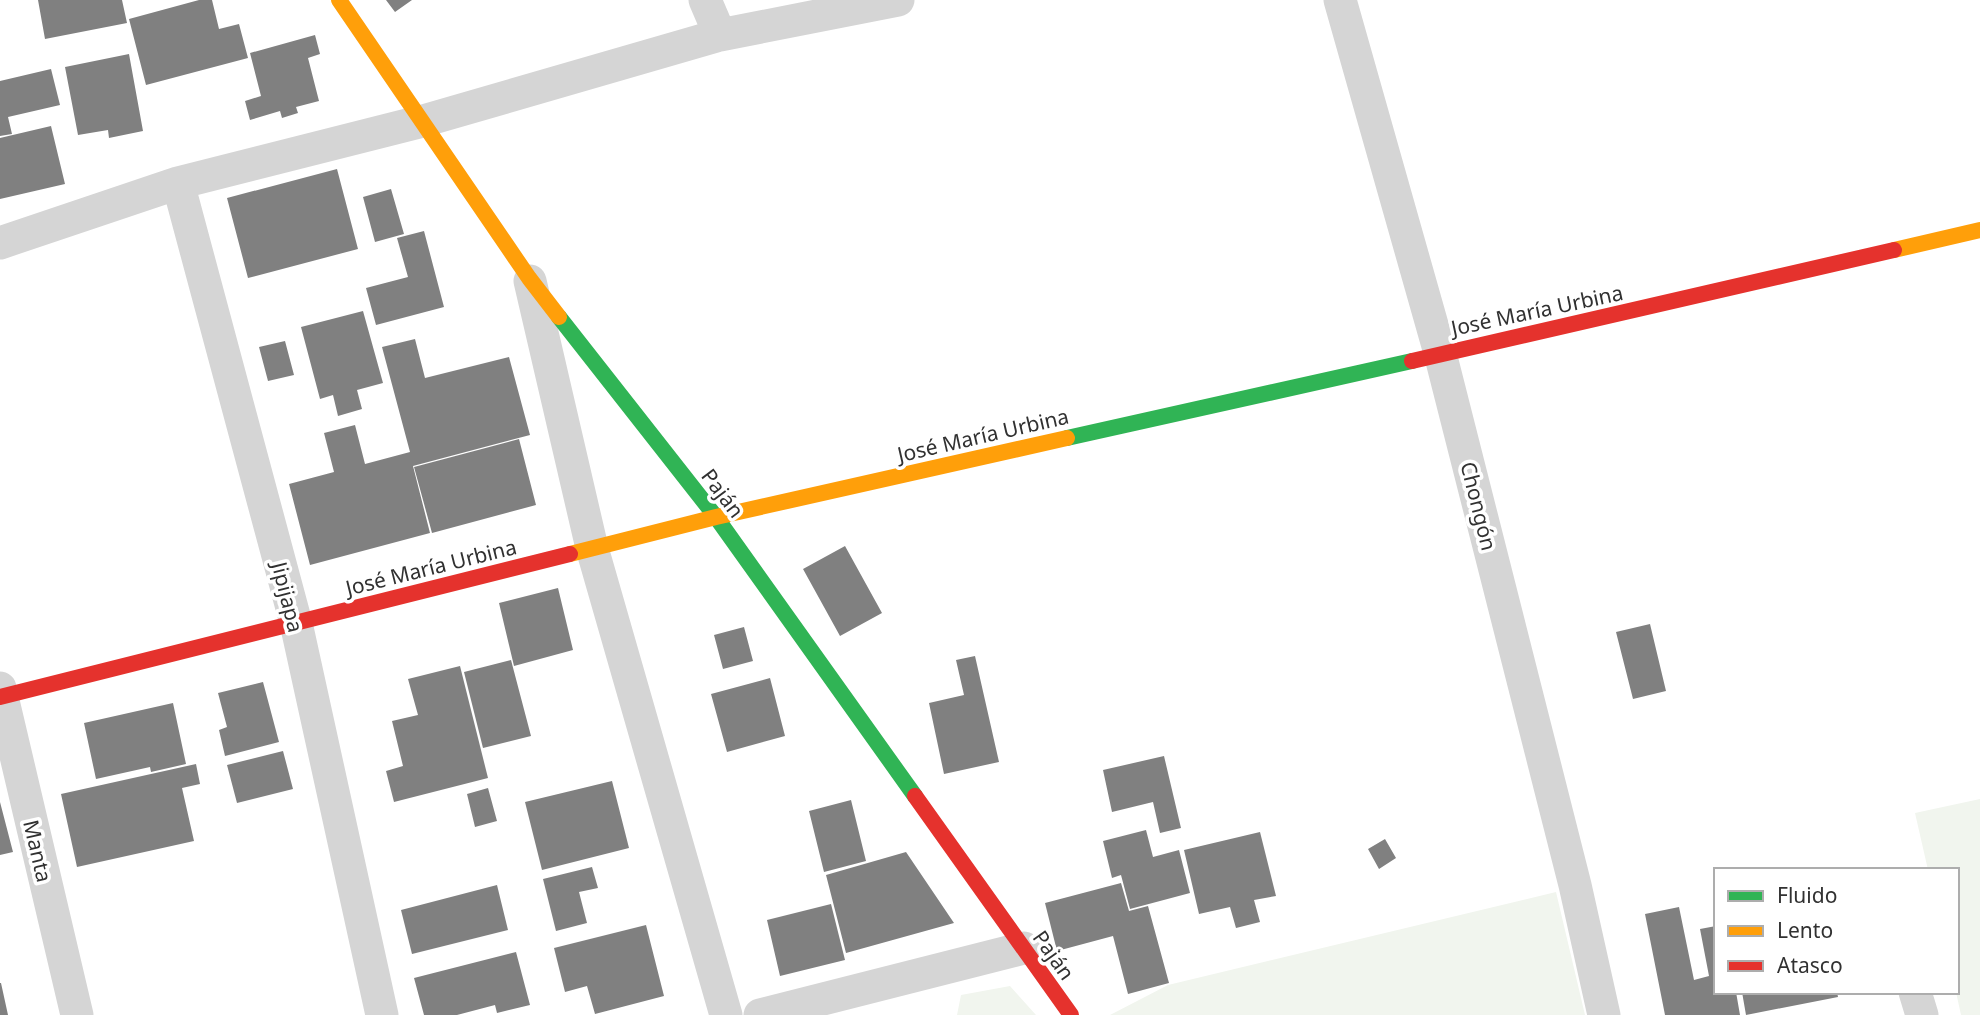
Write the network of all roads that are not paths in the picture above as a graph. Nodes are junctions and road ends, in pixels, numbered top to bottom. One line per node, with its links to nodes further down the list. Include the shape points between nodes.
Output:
1 (339, 0): 6 (street, Paján)
2 (705, 0): 5 (street)
3 (898, 0): 5 (street)
4 (1340, 0): 11 (street, Chongón)
5 (720, 35): 6 (street)
6 (424, 121): 7 (street); 10 (street, Paján)
7 (178, 183): 9 (street); 14 (street, Jipijapa)
8 (1980, 230): 11 (street, José María Urbina)
9 (0, 243)
10 (529, 278): 12 (street, Paján); 13 (street)
11 (1440, 353): 12 (street, José María Urbina); 23 (street, Chongón)
12 (716, 517): 13 (street, José María Urbina); 16 (street, Paján)
13 (592, 548): 14 (street, José María Urbina); 20 (street)
14 (296, 623): 15 (street, José María Urbina); 19 (street, Jipijapa)
15 (1, 694): 18 (street, Manta)
16 (1024, 948): 21 (street); 22 (street, Paján)
17 (1916, 994): 24 (street)
18 (77, 1015)
19 (382, 1015)
20 (726, 1015)
21 (760, 1015)
22 (1071, 1015)
23 (1604, 1015)
24 (1922, 1015)

